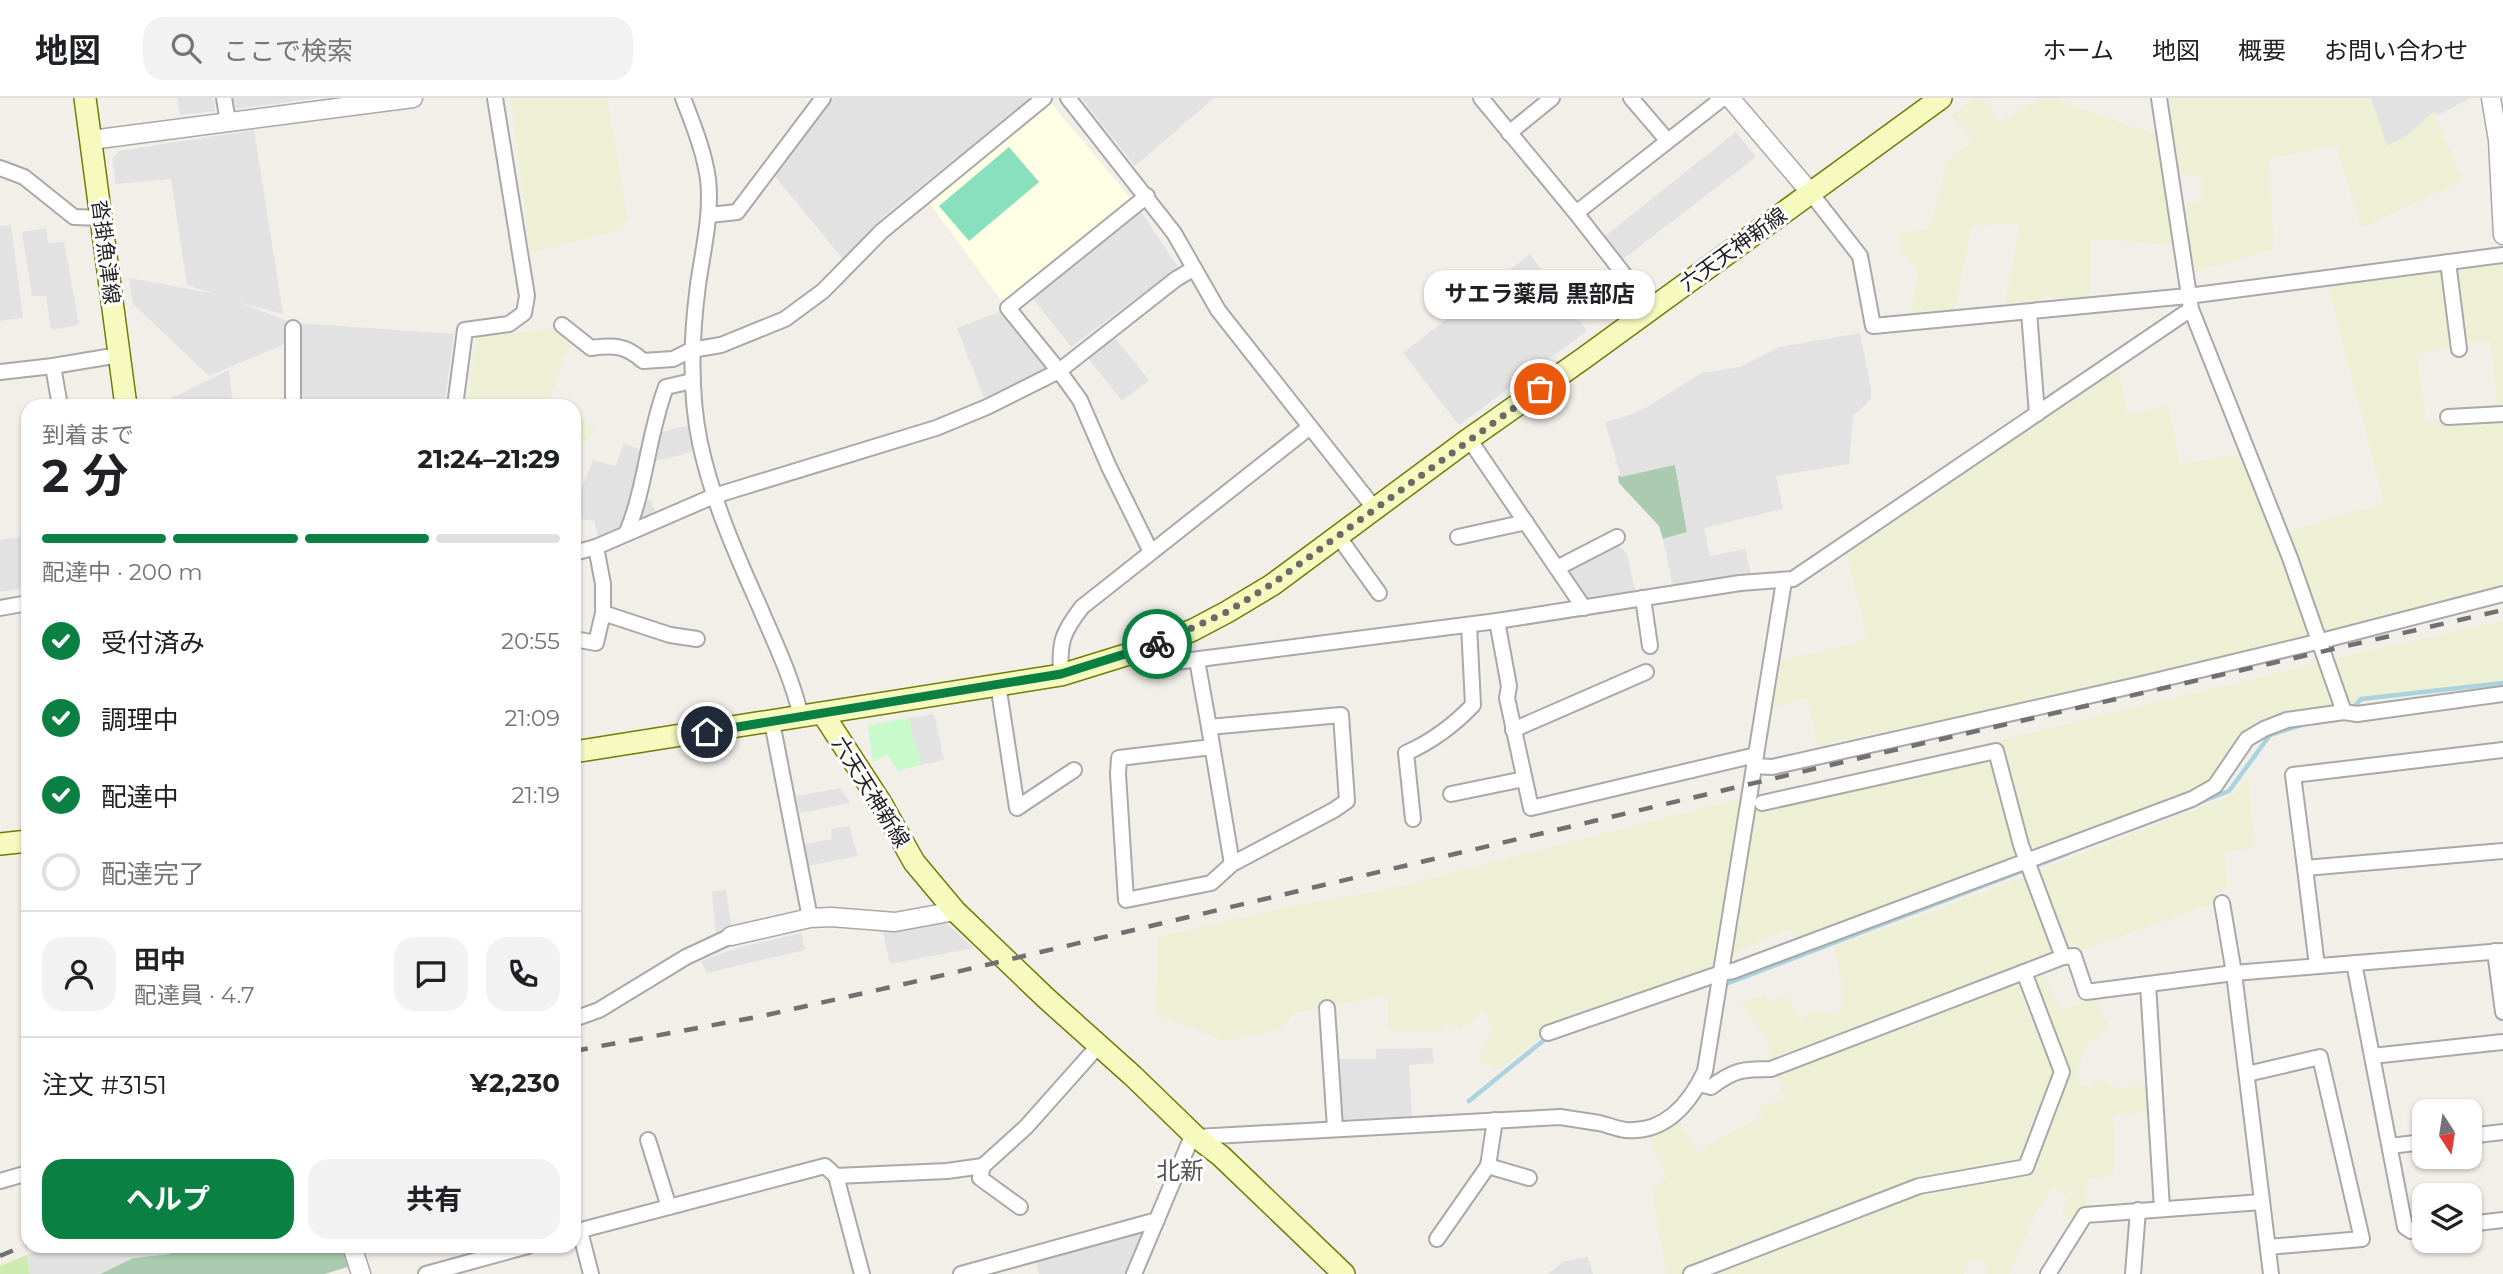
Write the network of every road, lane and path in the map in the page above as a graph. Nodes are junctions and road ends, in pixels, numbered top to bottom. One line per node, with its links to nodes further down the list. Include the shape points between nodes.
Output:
1 (85, 98): 19 (main road, 沓掛魚津線)
2 (224, 98): 17 (street)
3 (413, 98): 17 (street)
4 (495, 98): 46 (street, via 527,296 524,313 509,324 465,330)
5 (683, 98): 25 (street, via 708,178)
6 (823, 98): 25 (street, via 737,212)
7 (1044, 98): 37 (street, via 882,231 823,291 785,319 721,345)
8 (1068, 98): 23 (street)
9 (1552, 98): 18 (street)
10 (1631, 98): 20 (street)
11 (1723, 98): 20 (street)
12 (1730, 98): 22 (street)
13 (1941, 98): 22 (main road, 六天天神新線)
14 (2159, 98): 31 (street)
15 (2491, 98): 27 (street)
16 (1486, 100): 18 (street)
17 (228, 122): 19 (street)
18 (1509, 133): 24 (street)
19 (91, 140): 26 (main road, 沓掛魚津線)
20 (1667, 140): 24 (street)
21 (0, 168): 26 (street, via 24,177 74,217)
22 (1810, 192): 32 (main road, 六天天神新線); 33 (street, via 1860,256 1873,326)
23 (1147, 196): 30 (street); 40 (street, via 1008,308)
24 (1576, 213): 32 (street)
25 (709, 215): 37 (street)
26 (102, 218): 38 (main road, 沓掛魚津線)
27 (2503, 235)
28 (2503, 255): 29 (street)
29 (2448, 262): 31 (street); 36 (street)
30 (1193, 269): 40 (street); 50 (street, via 1218,310)
31 (2190, 302): 33 (street); 47 (street); 75 (street)
32 (1651, 309): 51 (main road, 六天天神新線)
33 (2029, 312): 47 (street)
34 (562, 326): 37 (street, via 591,348 615,345 631,350 643,361 673,359)
35 (293, 328): 45 (street)
36 (2459, 349)
37 (691, 350): 42 (street)
38 (119, 355): 39 (street); 44 (main road, 沓掛魚津線)
39 (53, 366): 41 (street); 43 (street)
40 (1059, 370): 52 (street, via 936,428); 61 (street, via 1080,400)
41 (0, 372)
42 (692, 381): 52 (street, via 700,443); 55 (street, via 666,387 638,505)
43 (59, 399)
44 (125, 399)
45 (293, 399)
46 (456, 399)
47 (2036, 414): 63 (street)
48 (2503, 414): 49 (street)
49 (2448, 417)
50 (1310, 427): 53 (street); 61 (street)
51 (1469, 439): 53 (main road, 六天天神新線); 54 (street)
52 (715, 496): 55 (street); 85 (street, via 789,673)
53 (1375, 509): 56 (main road, 六天天神新線)
54 (1526, 522): 57 (street); 62 (street)
55 (627, 532): 59 (street)
56 (1338, 536): 64 (street); 77 (main road, 六天天神新線, via 1227,612)
57 (1458, 537)
58 (1617, 537): 62 (street)
59 (596, 547): 60 (street); 70 (street)
60 (581, 551)
61 (1152, 552): 80 (street, via 1083,607 1066,629 1059,648)
62 (1557, 568): 69 (street)
63 (1784, 581): 66 (street); 92 (street)
64 (1379, 593)
65 (2503, 594): 75 (street)
66 (1643, 598): 69 (street); 76 (street)
67 (21, 604): 68 (street)
68 (0, 608)
69 (1584, 608): 71 (street)
70 (603, 612): 73 (street, via 670,635); 74 (street, via 597,643)
71 (1497, 621): 72 (street); 88 (street)
72 (1469, 625): 78 (street); 97 (street, via 1473,705 1430,742 1406,753)
73 (697, 639)
74 (581, 640)
75 (2321, 641): 83 (street); 92 (street, via 1773,767)
76 (1650, 646)
77 (1146, 649): 78 (street, via 1176,662); 80 (main road, 六天天神新線)
78 (1197, 660): 87 (street)
79 (1646, 672): 88 (street)
80 (1061, 674): 81 (main road, 六天天神新線)
81 (998, 684): 84 (main road, 六天天神新線); 93 (street, via 1017,808)
82 (2503, 694): 83 (street)
83 (2344, 712): 101 (street, via 2287,720 2264,729 2248,739 2214,786 2192,799)
84 (823, 714): 85 (main road); 105 (main road, 六天天神新線, via 914,862)
85 (802, 718): 86 (main road)
86 (772, 722): 91 (main road); 106 (street)
87 (1209, 727): 89 (street); 102 (street, via 1341,715 1347,800)
88 (1513, 730): 94 (street)
89 (1212, 747): 102 (street); 102 (street, via 1119,758 1126,900 1212,883)
90 (2503, 750): 103 (street, via 2293,775)
91 (581, 751)
92 (1755, 760): 94 (street, via 1531,808); 113 (street)
93 (1074, 770)
94 (1524, 779): 95 (street)
95 (1451, 794)
96 (1762, 803): 101 (street, via 1996,751)
97 (1413, 819)
98 (21, 842): 99 (main road)
99 (0, 844)
100 (2503, 851): 103 (street)
101 (2026, 861): 109 (street); 113 (street)
102 (1232, 864)
103 (2305, 868): 111 (street)
104 (2222, 902): 114 (street)
105 (955, 911): 106 (street, via 895,922); 121 (main road, 六天天神新線)
106 (810, 918): 107 (street)
107 (732, 936): 118 (street)
108 (2499, 951): 110 (street); 117 (street)
109 (2063, 957): 112 (street); 115 (street, via 2074,956 2086,992)
110 (2354, 963): 111 (street); 122 (street)
111 (2317, 966): 114 (street)
112 (2024, 972): 124 (street, via 1771,1069 1730,1073 1711,1087); 161 (street, via 2062,1072 2026,1167 1919,1186)
113 (1721, 973): 119 (street); 124 (street)
114 (2234, 973): 115 (street); 123 (street)
115 (2148, 984): 142 (street)
116 (1327, 1008): 126 (street)
117 (2503, 1013)
118 (581, 1016)
119 (1548, 1033)
120 (2503, 1042): 122 (street)
121 (1099, 1045): 129 (main road, 六天天神新線); 133 (street, via 1026,1127)
122 (2372, 1056): 132 (street)
123 (2247, 1074): 139 (street); 151 (street, via 2320,1057 2362,1239)
124 (1699, 1084): 125 (street, via 1683,1108 1657,1124 1635,1130 1560,1117)
125 (1495, 1120): 126 (street); 134 (street)
126 (1335, 1128): 129 (street)
127 (2503, 1132): 128 (street)
128 (2482, 1134)
129 (1196, 1137): 144 (street, via 1190,1141); 160 (main road, 六天天神新線)
130 (649, 1140): 140 (street)
131 (2412, 1143): 132 (street)
132 (2390, 1146): 148 (street, via 2405,1227)
133 (983, 1166): 136 (street); 141 (street, via 980,1178)
134 (1488, 1166): 137 (street); 149 (street)
135 (21, 1174): 138 (street)
136 (836, 1176): 140 (street, via 825,1166); 157 (street)
137 (1529, 1178)
138 (0, 1181)
139 (2262, 1202): 142 (street); 151 (street)
140 (669, 1207): 147 (street)
141 (1020, 1207)
142 (2162, 1209): 143 (street)
143 (2138, 1210): 162 (street, via 2085,1215); 163 (street)
144 (1157, 1220): 158 (street); 159 (street)
145 (2503, 1220): 146 (street)
146 (2482, 1222)
147 (581, 1230)
148 (2412, 1231)
149 (1437, 1239)
150 (581, 1243): 156 (street)
151 (2267, 1247): 164 (street)
152 (354, 1253): 154 (street)
153 (502, 1253): 155 (street)
154 (361, 1274)
155 (426, 1274)
156 (591, 1274)
157 (862, 1274)
158 (961, 1274)
159 (1134, 1274)
160 (1344, 1274)
161 (1691, 1274)
162 (2048, 1274)
163 (2133, 1274)
164 (2271, 1274)

